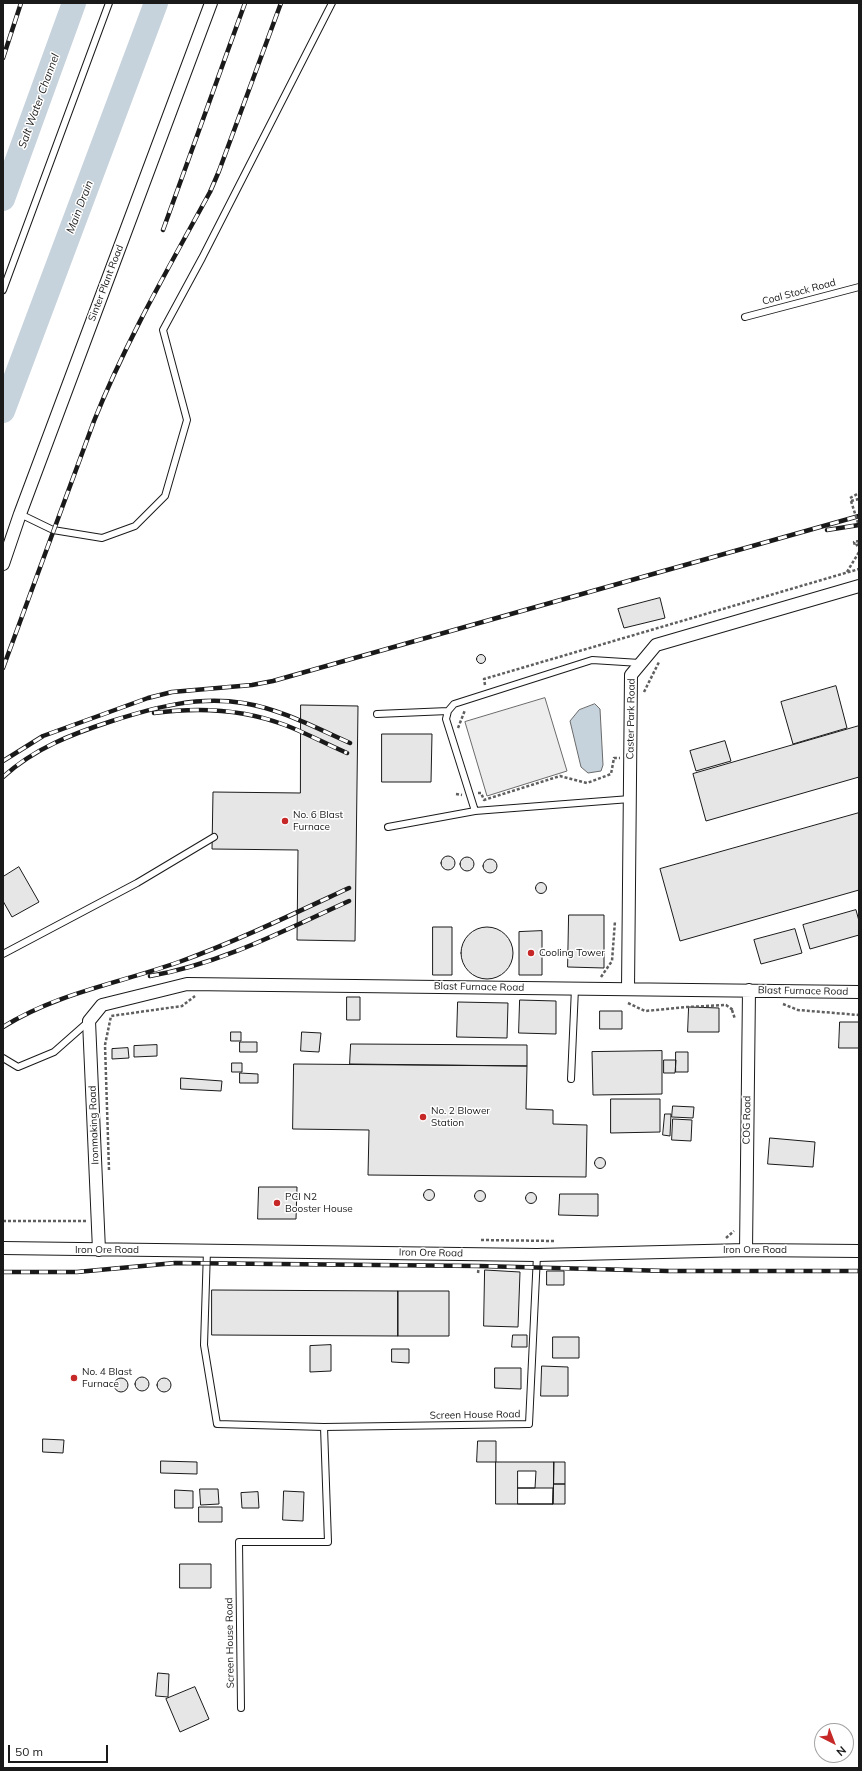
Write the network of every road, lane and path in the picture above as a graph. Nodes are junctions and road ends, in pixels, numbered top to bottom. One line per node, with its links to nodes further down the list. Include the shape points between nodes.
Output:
1 (109, 3): 5 (lane)
2 (211, 3): 8 (street, Sinter Plant Road)
3 (332, 3): 8 (lane, via 163,330 187,420 165,496 135,526 102,538 53,530)
4 (859, 286): 6 (lane, Coal Stock Road)
5 (3, 290)
6 (745, 317)
7 (859, 499): 9 (path, bridge, via 851,501)
8 (20, 514): 13 (street, Sinter Plant Road)
9 (859, 526)
10 (859, 541): 11 (path, via 854,542 855,546)
11 (859, 544)
12 (859, 552): 15 (path)
13 (3, 564)
14 (859, 569): 15 (path)
15 (847, 573): 19 (path, via 484,679)
16 (859, 586): 18 (street, Caster Park Road, via 656,645)
17 (662, 657): 20 (path, via 644,690)
18 (640, 663): 19 (lane, via 592,660); 25 (street, Caster Park Road, via 631,675)
19 (486, 692): 22 (lane, via 454,704)
20 (644, 696)
21 (466, 708): 24 (path, via 460,726)
22 (448, 711): 23 (lane); 24 (lane, via 446,719)
23 (376, 714)
24 (451, 736): 27 (lane)
25 (630, 757): 27 (path, via 614,758 611,774 587,783 560,776 484,800 481,792); 28 (street, Caster Park Road)
26 (456, 794): 27 (path)
27 (469, 795): 29 (lane)
28 (630, 799): 29 (lane); 32 (street, Caster Park Road)
29 (475, 811): 30 (lane)
30 (388, 827)
31 (214, 837): 33 (lane, via 137,883)
32 (629, 913): 35 (path, via 615,915 612,961 601,976); 36 (street, Caster Park Road)
33 (3, 954)
34 (575, 988): 35 (street, Blast Furnace Road); 45 (street, Blast Furnace Road, via 187,984 102,1005); 48 (lane)
35 (601, 988): 36 (street, Blast Furnace Road)
36 (628, 989): 37 (street, Blast Furnace Road)
37 (749, 990): 39 (street, Blast Furnace Road); 42 (street, COG Road)
38 (201, 992): 49 (path, via 182,1006 111,1016 105,1045)
39 (859, 992)
40 (623, 1001): 43 (path, via 645,1011 726,1005)
41 (780, 1003): 44 (path, via 798,1010)
42 (749, 1008): 43 (path); 58 (street, COG Road)
43 (732, 1010): 46 (path)
44 (859, 1015)
45 (89, 1021): 47 (lane, via 54,1052 18,1067); 51 (street, Ironmaking Road)
46 (736, 1022)
47 (3, 1058)
48 (571, 1079)
49 (109, 1176)
50 (3, 1221): 51 (path)
51 (97, 1221): 56 (street, Ironmaking Road)
52 (734, 1226): 54 (path, via 733,1232)
53 (559, 1241): 60 (path, via 480,1240)
54 (722, 1241)
55 (3, 1248): 56 (street, Iron Ore Road)
56 (99, 1250): 57 (street, Iron Ore Road)
57 (207, 1250): 60 (street, Iron Ore Road); 63 (lane, Screen House Road, via 204,1345 217,1424)
58 (746, 1250): 59 (street, Iron Ore Road); 61 (street, Iron Ore Road)
59 (859, 1251)
60 (480, 1254): 61 (street, Iron Ore Road); 62 (path)
61 (537, 1255): 63 (lane, Screen House Road, via 529,1424)
62 (478, 1273)
63 (324, 1427): 64 (lane, Screen House Road, via 328,1542 239,1542)
64 (240, 1708)

